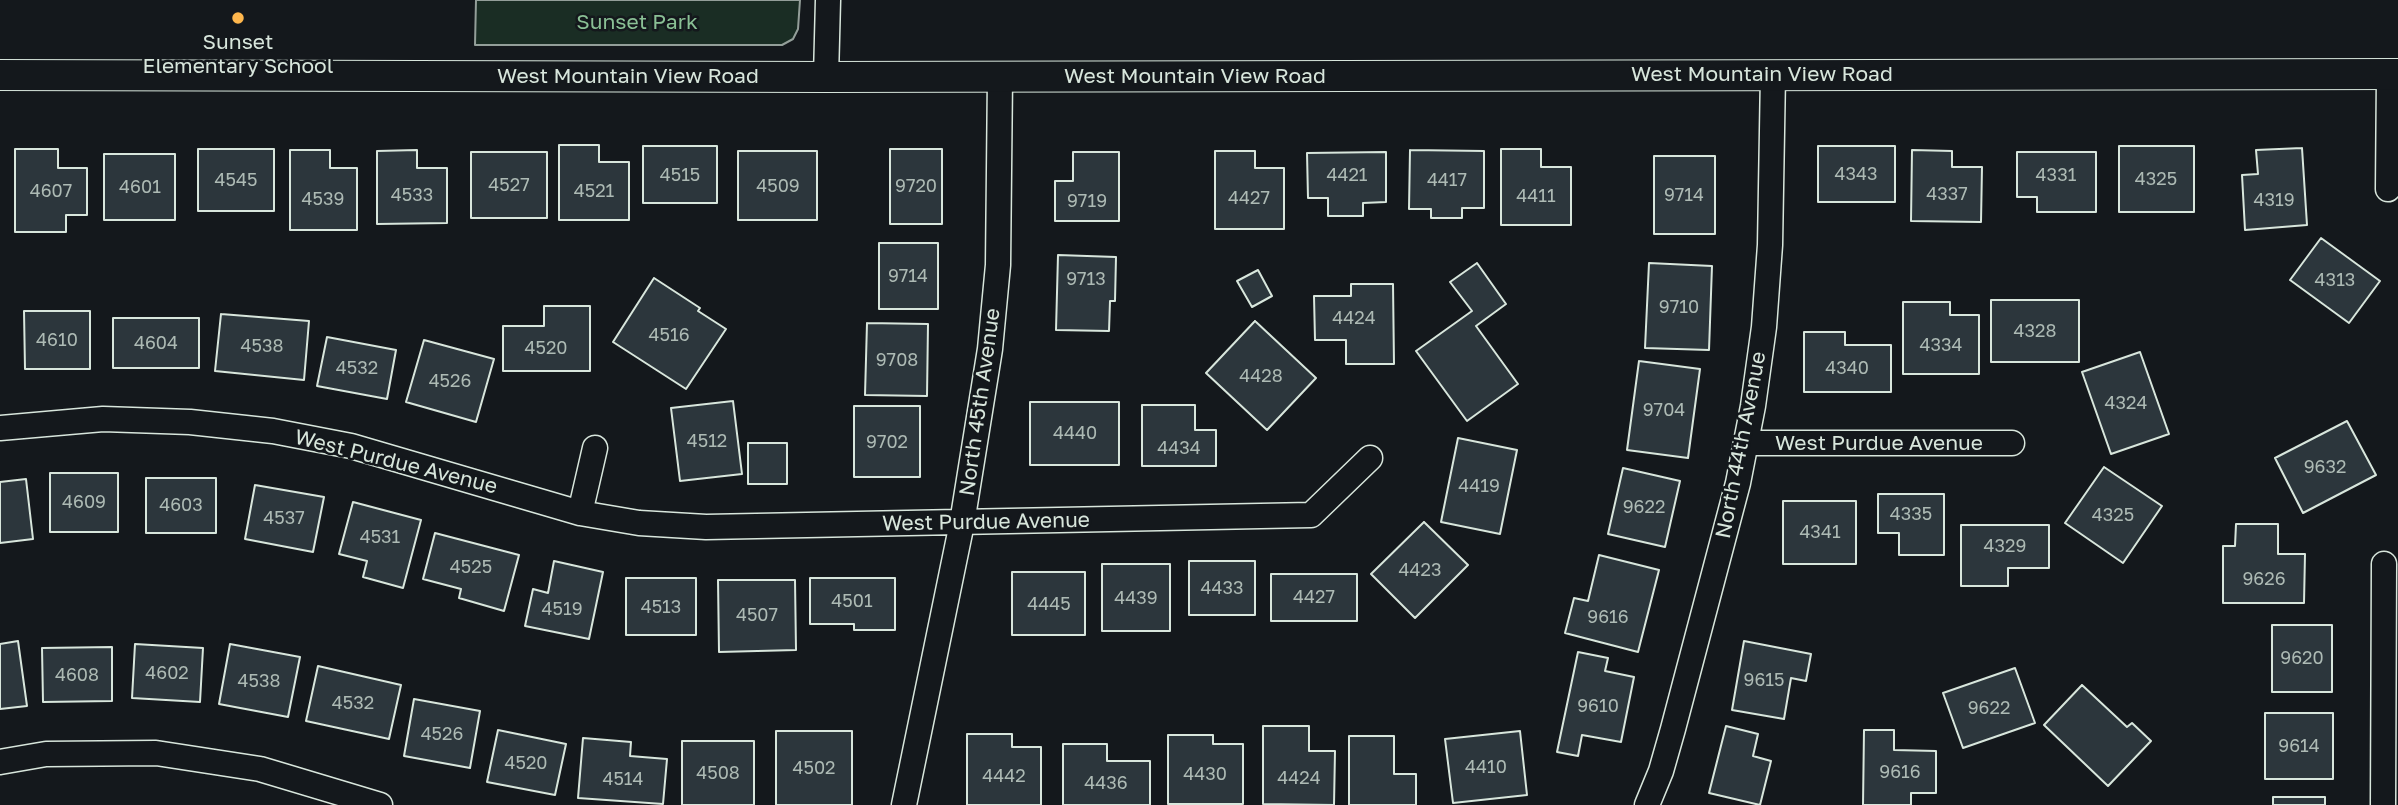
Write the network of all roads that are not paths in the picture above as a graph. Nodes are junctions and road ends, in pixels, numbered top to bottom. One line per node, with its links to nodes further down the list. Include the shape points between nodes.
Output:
1 (828, 0): 6 (street)
2 (1773, 74): 3 (street, West Mountain View Road); 5 (street, West Mountain View Road); 9 (street, North 44th Avenue, via 1768,273)
3 (2394, 74): 7 (street, West Mountain View Road)
4 (0, 75): 6 (street, West Mountain View Road)
5 (1000, 76): 6 (street, West Mountain View Road); 14 (street, North 45th Avenue, via 996,292)
6 (826, 77)
7 (2388, 189)
8 (0, 428): 13 (street, West Purdue Avenue, via 103,419 273,431 364,450)
9 (1746, 443): 10 (street, West Purdue Avenue); 19 (street, North 44th Avenue, via 1673,729)
10 (2012, 443)
11 (595, 448): 13 (street)
12 (1370, 458): 14 (street, West Purdue Avenue, via 1311,515)
13 (580, 513): 14 (street, West Purdue Avenue, via 706,527)
14 (962, 523): 18 (street, North 45th Avenue)
15 (2384, 564): 20 (street)
16 (0, 762): 17 (street, via 46,754 156,753 260,769)
17 (380, 805)
18 (904, 805)
19 (1647, 805)
20 (2382, 805)

